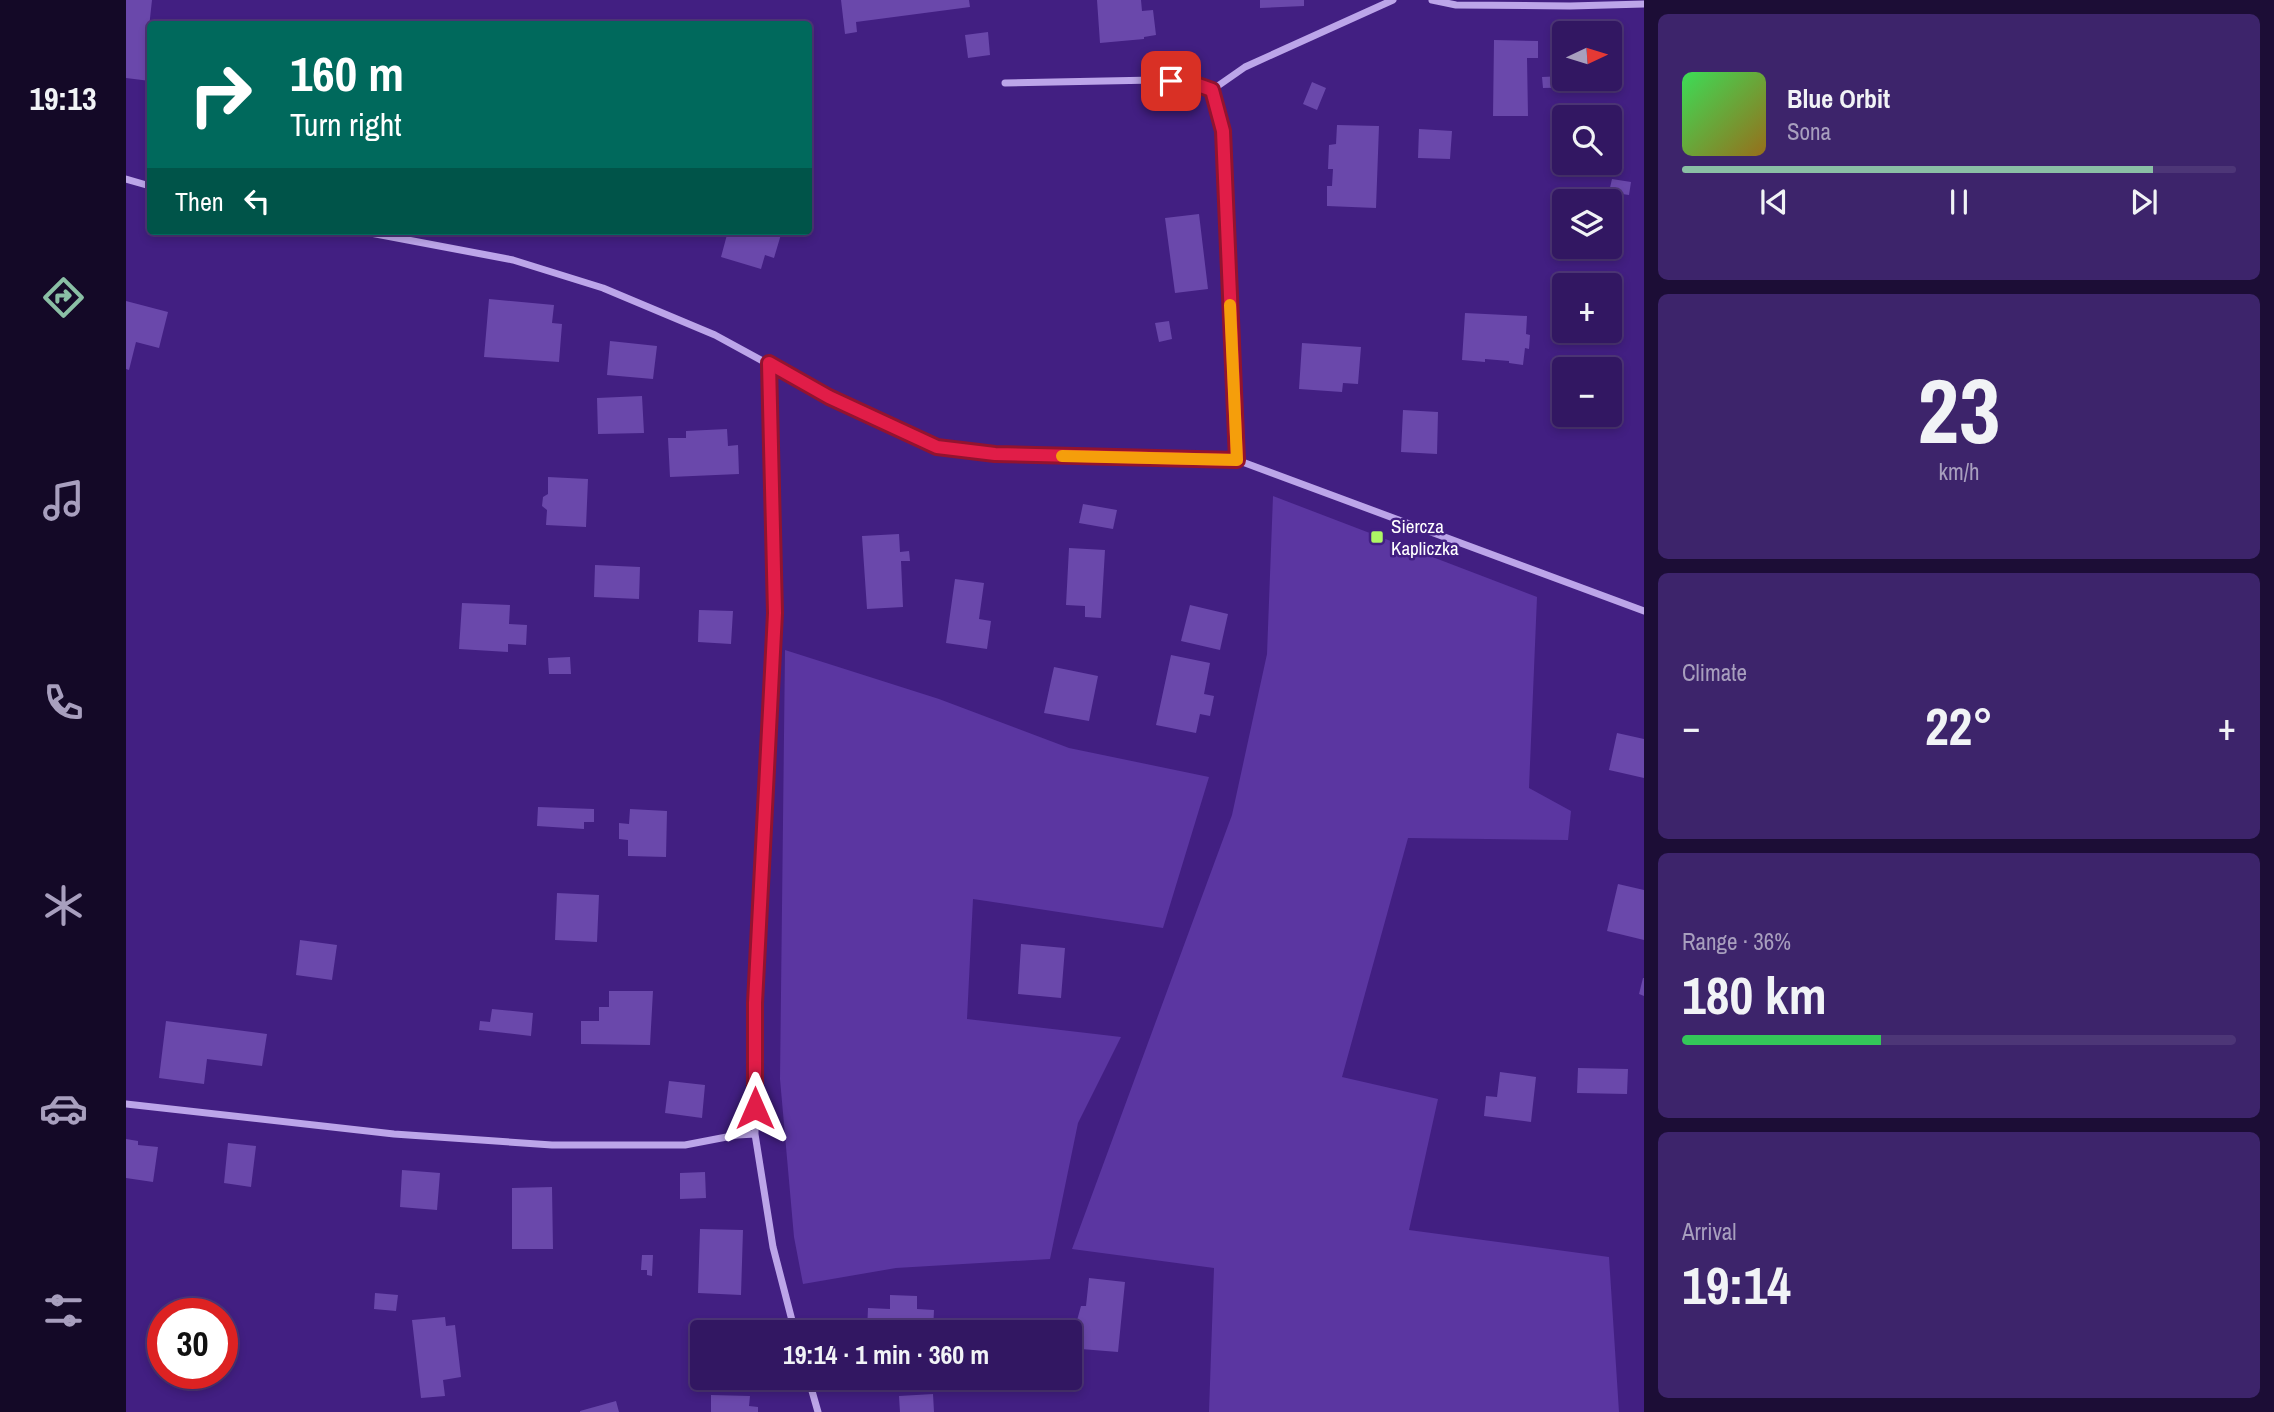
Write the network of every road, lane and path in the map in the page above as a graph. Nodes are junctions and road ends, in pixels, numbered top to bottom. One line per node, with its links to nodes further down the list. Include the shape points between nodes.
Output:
1 (1392, 0): 5 (street, via 1245,67)
2 (1432, 0): 3 (street, via 1455,5)
3 (1644, 4)
4 (1005, 83): 5 (street, via 1187,81)
5 (1212, 90): 10 (street, via 1223,131)
6 (126, 179): 7 (street)
7 (147, 185)
8 (381, 235): 9 (street, via 513,260 603,288)
9 (769, 363): 10 (street, via 829,397 937,447 995,454); 13 (street, via 775,613 755,1003)
10 (1237, 460): 11 (street)
11 (1644, 611)
12 (126, 1104): 13 (street, via 394,1134 552,1145 685,1145)
13 (755, 1134): 14 (street, via 773,1247)
14 (792, 1320)
15 (812, 1390): 16 (street)
16 (818, 1412)

